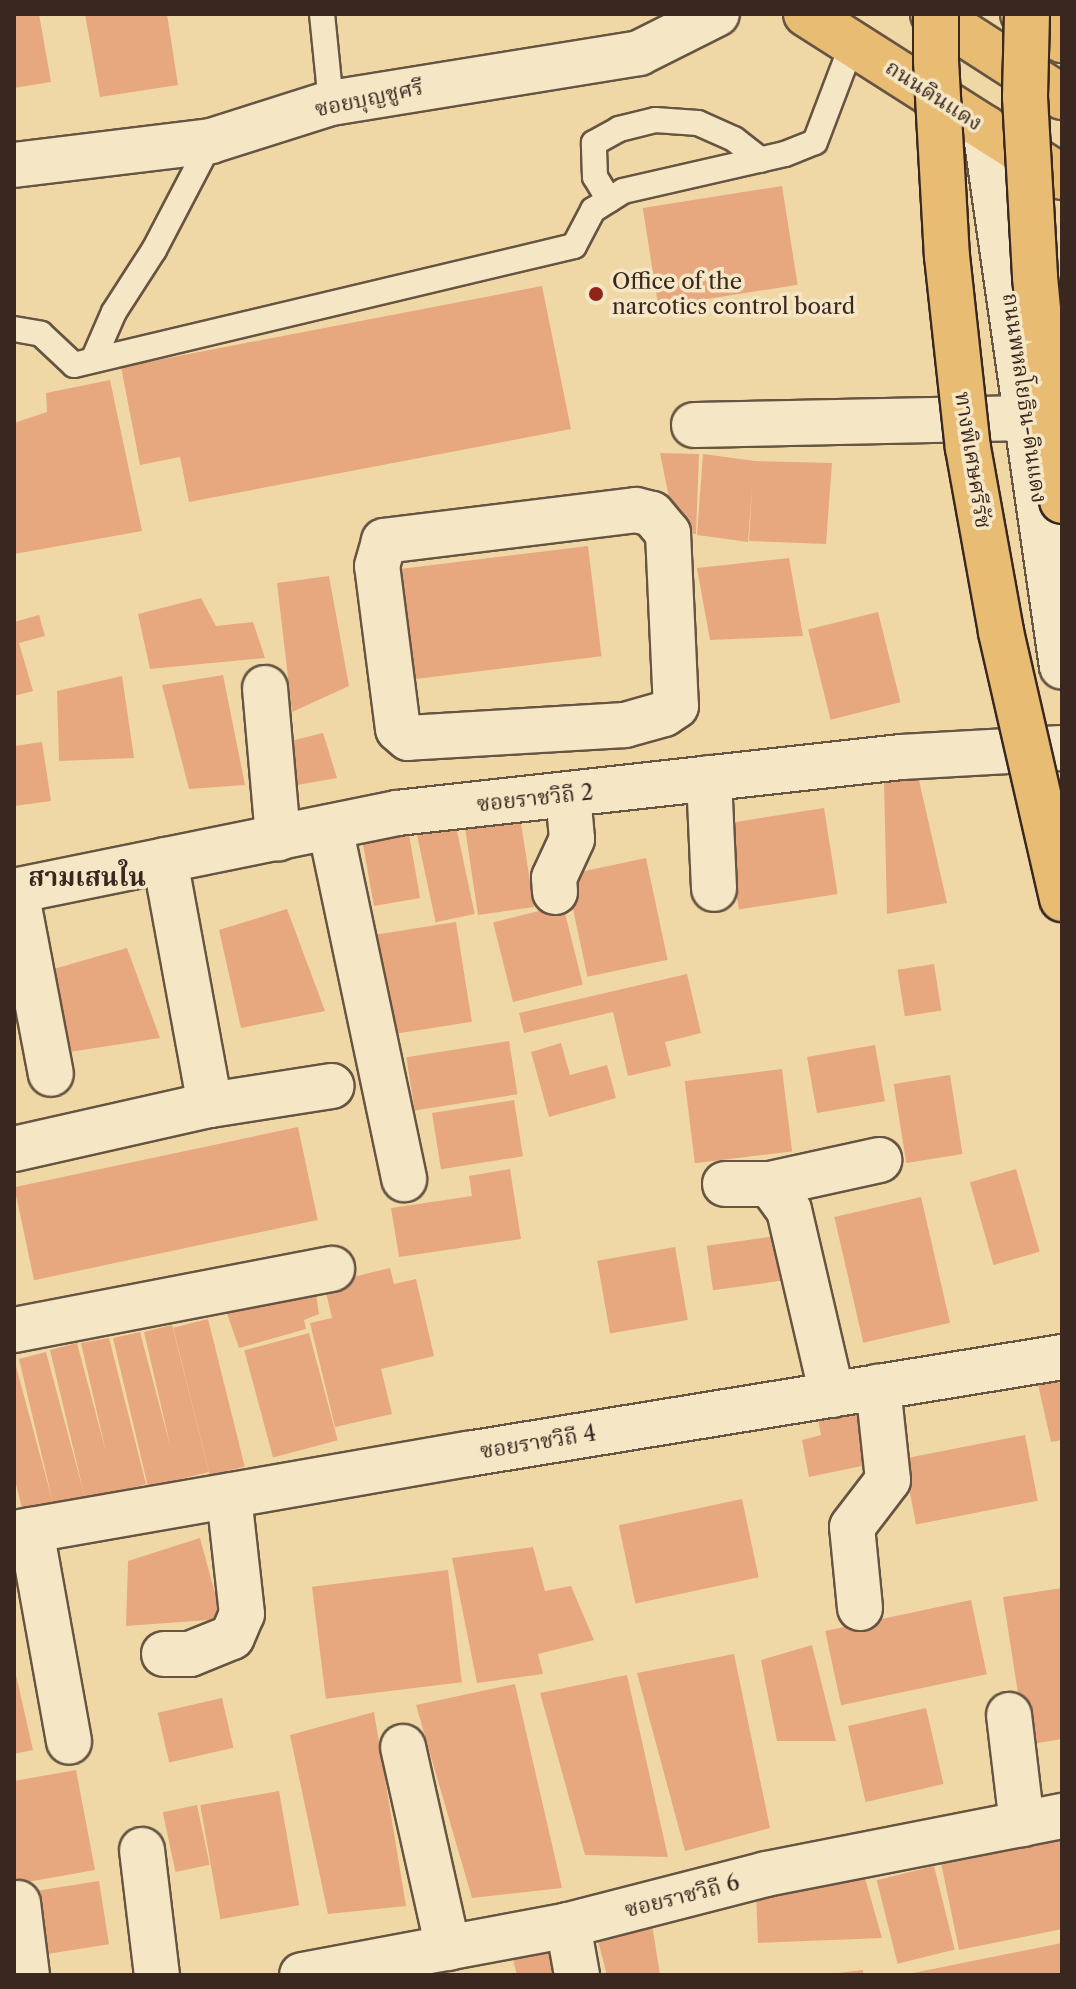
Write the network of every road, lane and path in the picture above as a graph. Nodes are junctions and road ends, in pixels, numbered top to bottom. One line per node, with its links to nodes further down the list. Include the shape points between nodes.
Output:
1 (322, 14): 9 (lane)
2 (717, 14): 9 (street, ซอยบุญชูศรี, via 639,53)
3 (806, 14): 7 (main road, ถนนดินแดง)
4 (935, 14): 8 (main road, bridge); 34 (main road, ทางพิเศษศรีรัช, bridge, via 947,256 968,448 1001,632)
5 (1025, 14): 6 (main road); 20 (main road, bridge, via 1035,277)
6 (1062, 40)
7 (853, 42): 10 (main road, ถนนดินแดง); 12 (lane, via 815,142)
8 (1062, 97)
9 (331, 103): 11 (street, ซอยบุญชูศรี)
10 (985, 128): 14 (main road, ถนนดินแดง); 18 (street, ถนนพหลโยธิน-ดินแดง)
11 (211, 141): 13 (street, ซอยบุญชูศรี); 17 (lane, via 154,250 114,312)
12 (761, 160): 15 (lane, via 623,191); 15 (lane, via 734,139 698,123 655,120 619,129 594,143 595,177)
13 (14, 165)
14 (1062, 177)
15 (609, 200): 17 (lane, via 593,210 574,246)
16 (14, 329): 17 (lane, via 41,334 74,365)
17 (93, 360)
18 (1028, 418): 19 (street); 21 (street, ถนนพหลโยธิน-ดินแดง)
19 (694, 425)
20 (1062, 501)
21 (1062, 667)
22 (265, 688): 29 (street)
23 (625, 725): 23 (street, via 676,706 668,533 652,514 636,510 384,541 377,566 392,699 398,729 408,738); 26 (street)
24 (1062, 748): 25 (street, ซอยราชวิถี 2, via 901,757)
25 (709, 778): 26 (street, ซอยราชวิถี 2); 31 (street)
26 (637, 787): 27 (street, ซอยราชวิถี 2)
27 (568, 794): 28 (street, ซอยราชวิถี 2, via 397,813); 33 (street, via 572,839 554,878)
28 (330, 827): 29 (street, ซอยราชวิถี 2); 40 (street)
29 (278, 838): 30 (street, ซอยราชวิถี 2)
30 (165, 860): 32 (street, ซอยราชวิถี 2); 37 (street)
31 (714, 889)
32 (15, 891): 35 (street)
33 (555, 892)
34 (1062, 899)
35 (51, 1074)
36 (332, 1086): 37 (street)
37 (210, 1105): 38 (street)
38 (14, 1149)
39 (879, 1160): 42 (street)
40 (404, 1179)
41 (725, 1184): 42 (street)
42 (770, 1184): 47 (street, via 789,1210)
43 (332, 1269): 44 (street)
44 (14, 1330)
45 (1062, 1357): 46 (street, ซอยราชวิถี 4)
46 (878, 1387): 47 (street, ซอยราชวิถี 4); 50 (street, via 888,1480 852,1527)
47 (832, 1395): 48 (street, ซอยราชวิถี 4)
48 (229, 1496): 49 (street, ซอยราชวิถี 4); 51 (street, via 242,1614 232,1637 190,1654)
49 (22, 1531): 53 (street)
50 (860, 1608)
51 (164, 1654)
52 (1009, 1715): 55 (street)
53 (69, 1742)
54 (403, 1747): 59 (street)
55 (1042, 1820): 58 (street, ซอยราชวิถี 6, via 766,1874)
56 (142, 1850): 61 (street)
57 (18, 1903): 60 (street)
58 (568, 1925): 59 (street, ซอยราชวิถี 6); 63 (street)
59 (448, 1948): 62 (street, ซอยราชวิถี 6)
60 (27, 1975)
61 (157, 1975)
62 (302, 1975)
63 (577, 1975)

